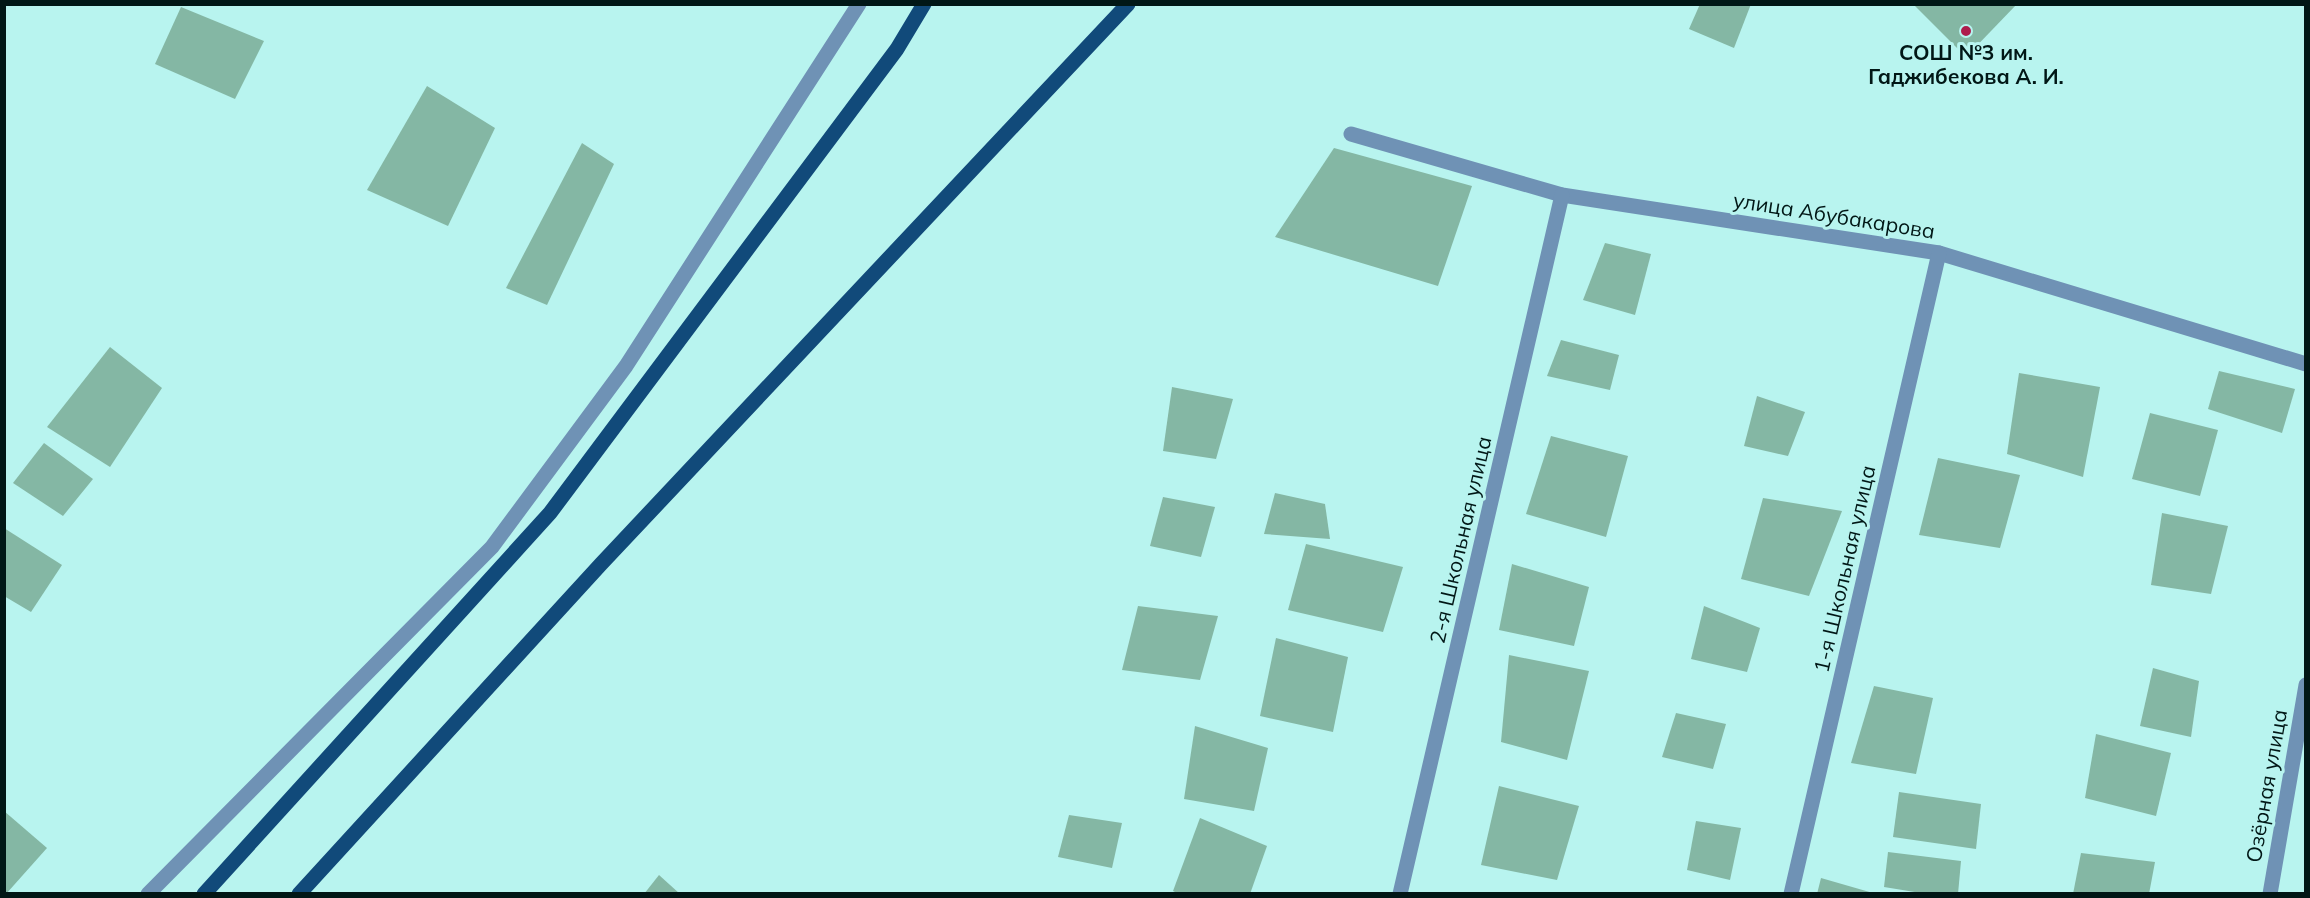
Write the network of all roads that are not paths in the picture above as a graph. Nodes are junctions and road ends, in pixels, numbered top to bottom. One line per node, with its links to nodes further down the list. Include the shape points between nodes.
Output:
1 (859, 4): 9 (street, via 626,366 492,547)
2 (924, 4): 10 (main road, via 897,49 550,513)
3 (1128, 4): 11 (main road, via 609,556)
4 (1351, 134): 5 (street, улица Абубакарова)
5 (1562, 195): 6 (street, улица Абубакарова); 12 (street, 2-я Школьная улица)
6 (1939, 253): 7 (street, улица Абубакарова); 13 (street, 1-я Школьная улица)
7 (2306, 364)
8 (2306, 685): 14 (street, Озёрная улица)
9 (147, 894)
10 (204, 894)
11 (299, 894)
12 (1400, 894)
13 (1791, 894)
14 (2270, 894)

